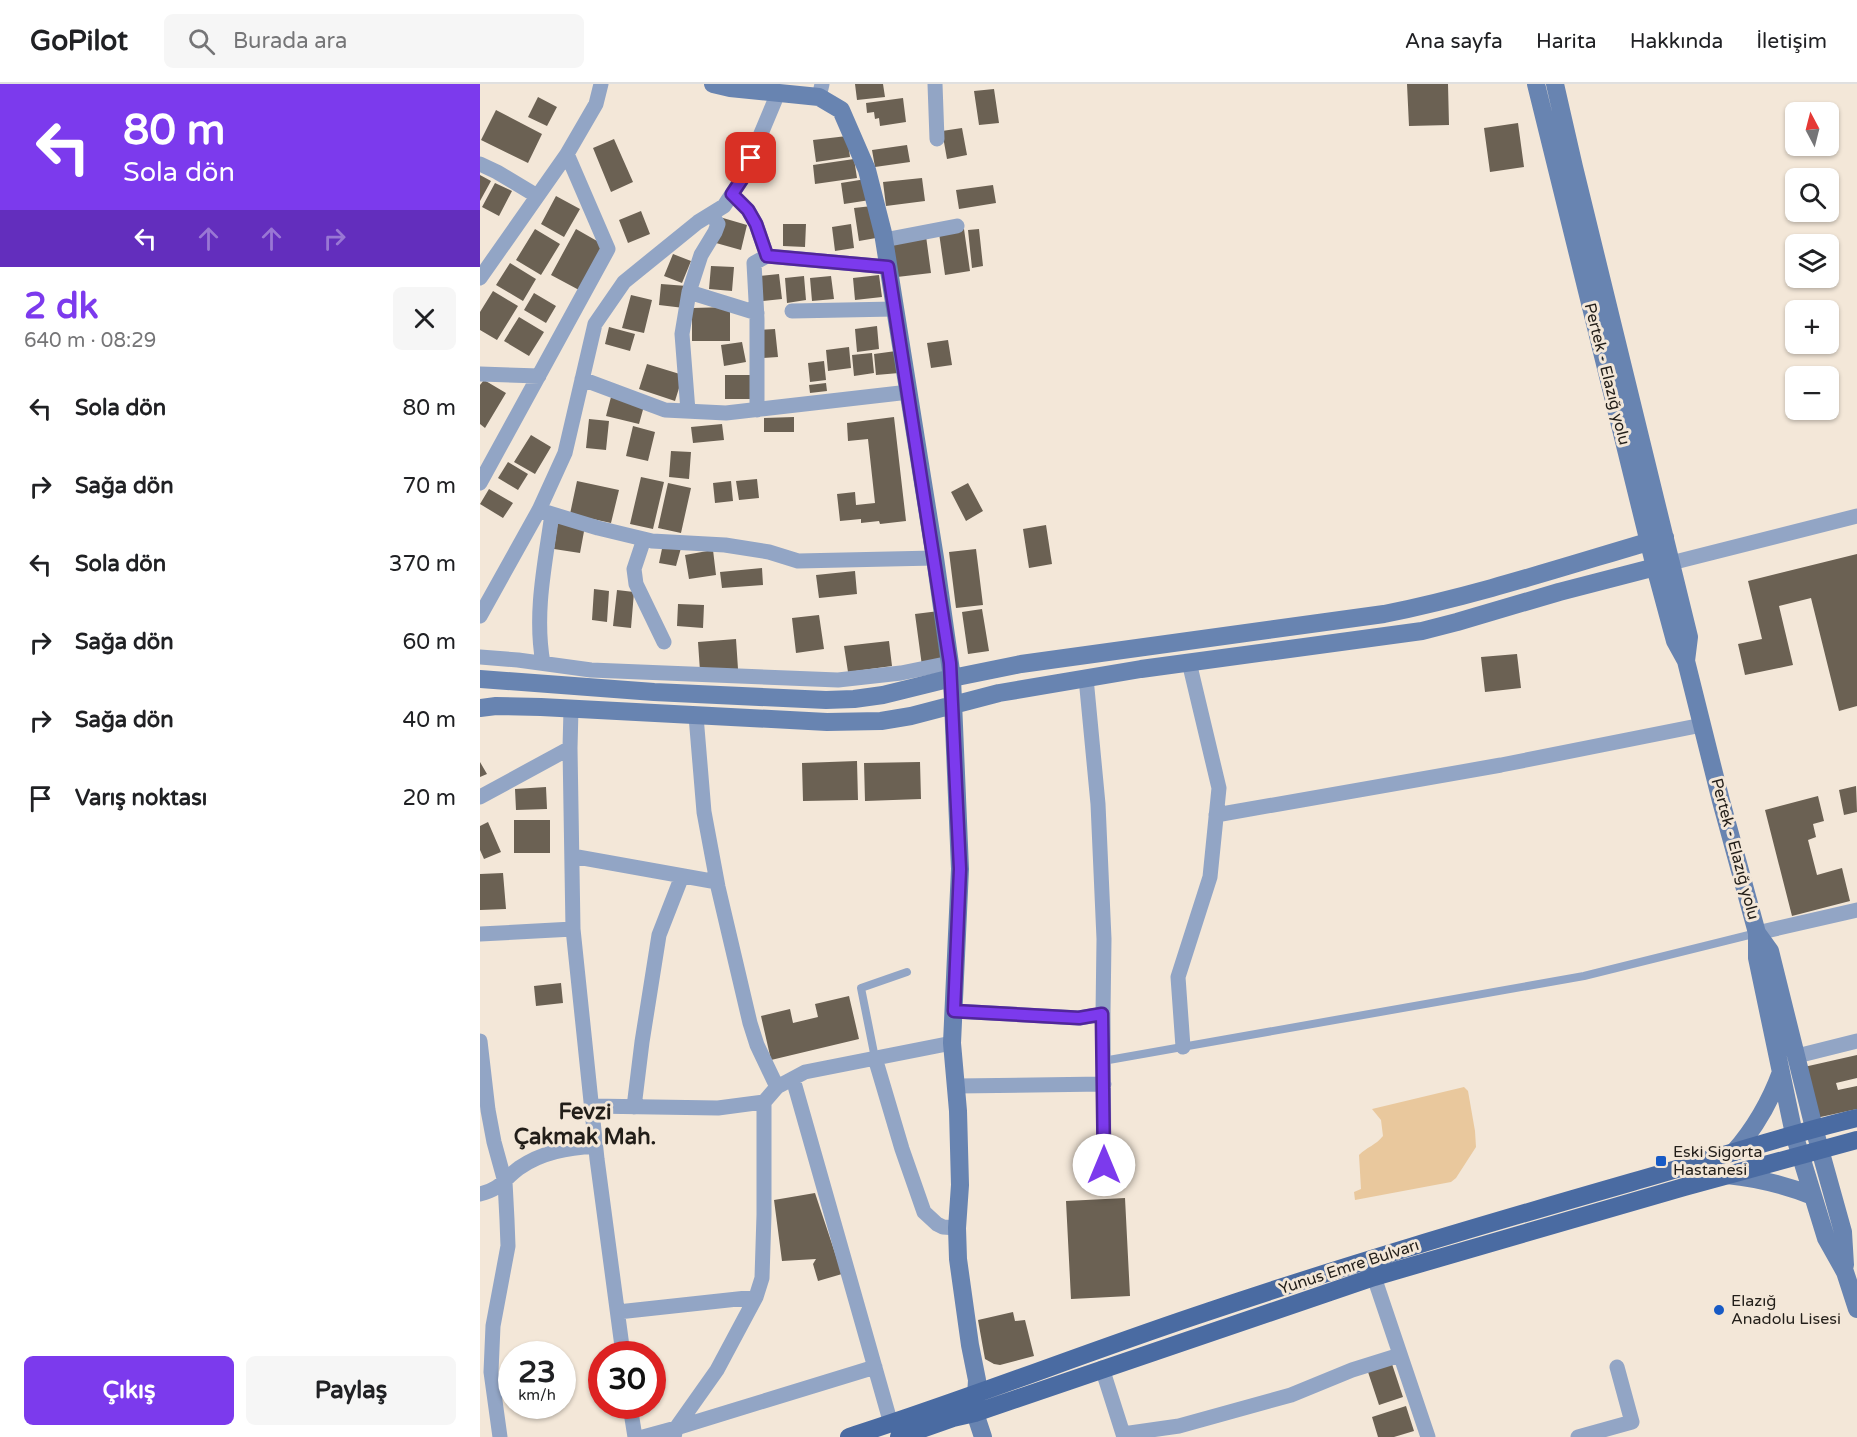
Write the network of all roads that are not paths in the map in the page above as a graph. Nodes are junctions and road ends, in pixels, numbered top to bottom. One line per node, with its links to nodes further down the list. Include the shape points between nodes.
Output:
1 (601, 84): 9 (street, via 596,104)
2 (713, 84): 6 (main road)
3 (936, 84): 8 (street)
4 (1536, 84): 33 (main road, Pertek - Elazığ yolu)
5 (1555, 84): 33 (main road, Pertek - Elazığ yolu)
6 (777, 89): 7 (main road); 11 (street, via 742,179)
7 (820, 90): 15 (main road, via 841,110 867,170)
8 (937, 139)
9 (567, 154): 12 (street); 24 (street, via 608,249)
10 (480, 164): 12 (street)
11 (732, 194): 13 (street, via 724,206); 16 (street, via 756,224)
12 (537, 195): 18 (street)
13 (711, 214): 19 (street, via 718,224 701,255); 25 (street, via 624,282 595,324)
14 (957, 226): 15 (street)
15 (884, 240): 17 (main road)
16 (767, 256): 17 (street); 22 (street, via 754,263)
17 (888, 267): 20 (main road)
18 (480, 278)
19 (689, 292): 22 (street); 28 (street, via 682,334)
20 (895, 309): 21 (street); 26 (main road)
21 (792, 311)
22 (757, 313): 27 (street)
23 (480, 374): 24 (street)
24 (538, 376): 29 (street)
25 (582, 379): 28 (street, via 665,410); 30 (street)
26 (909, 392): 27 (street); 34 (main road)
27 (757, 410): 28 (street)
28 (688, 411)
29 (480, 483)
30 (546, 512): 32 (street); 36 (street); 40 (street, via 538,628)
31 (1857, 516): 35 (street)
32 (644, 539): 34 (street, via 724,545 798,561); 37 (street, via 634,569 636,584)
33 (1657, 540): 35 (main road, Pertek - Elazığ yolu); 41 (main road, via 1415,608)
34 (935, 558): 41 (main road)
35 (1663, 565): 39 (main road, via 1422,631); 48 (main road, Pertek - Elazığ yolu, via 1675,641 1686,661)
36 (480, 616)
37 (664, 642)
38 (480, 657): 40 (street)
39 (1189, 662): 42 (main road); 51 (street, via 1219,788)
40 (543, 663): 41 (street, via 591,670 838,680)
41 (951, 671): 43 (main road, via 883,695 826,700); 44 (main road)
42 (1086, 678): 44 (main road, via 999,693); 61 (street, via 1098,804 1104,939)
43 (480, 679)
44 (953, 706): 47 (main road, via 854,723); 60 (main road, via 960,869)
45 (480, 708): 46 (main road)
46 (571, 710): 47 (main road); 49 (street)
47 (696, 716): 54 (street, via 704,812)
48 (1702, 724): 51 (street, via 1501,765); 57 (main road, Pertek - Elazığ yolu)
49 (570, 748): 50 (street); 52 (street)
50 (480, 797)
51 (1216, 815): 65 (street, via 1210,877 1178,977)
52 (572, 856): 53 (street); 56 (street)
53 (682, 876): 54 (street); 76 (street, via 659,935)
54 (717, 882): 73 (street, via 750,1023)
55 (1857, 910): 57 (street)
56 (573, 929): 58 (street); 75 (street)
57 (1757, 933): 65 (lane, via 1584,976); 66 (main road, via 1770,951); 69 (main road, via 1757,958)
58 (480, 934)
59 (907, 972): 67 (lane, via 861,988)
60 (954, 1011): 61 (street, via 1079,1018); 64 (main road)
61 (1102, 1014): 68 (street)
62 (480, 1041): 86 (street, via 488,1110)
63 (1857, 1041): 66 (street)
64 (952, 1043): 67 (street); 72 (main road)
65 (1182, 1047): 68 (lane)
66 (1797, 1056): 78 (main road)
67 (875, 1059): 70 (street, via 805,1072); 90 (street, via 924,1212 943,1227)
68 (1103, 1061): 71 (street)
69 (1781, 1072): 79 (main road); 83 (main road, via 1765,1110)
70 (793, 1079): 73 (street); 98 (street)
71 (1104, 1084): 72 (street); 87 (street)
72 (957, 1086): 90 (main road)
73 (777, 1087): 74 (street)
74 (764, 1102): 76 (street, via 718,1108); 93 (street, via 762,1278)
75 (591, 1106): 76 (street); 81 (street)
76 (634, 1107)
77 (1857, 1118): 78 (main road, Yunus Emre Bulvarı)
78 (1814, 1128): 79 (main road, Yunus Emre Bulvarı); 82 (main road)
79 (1794, 1134): 83 (main road, Yunus Emre Bulvarı); 84 (main road)
80 (1857, 1140): 82 (main road, Yunus Emre Bulvarı)
81 (595, 1146): 86 (street, via 567,1148 542,1156 516,1170); 95 (street)
82 (1820, 1149): 84 (main road, Yunus Emre Bulvarı); 91 (main road)
83 (1734, 1152): 101 (main road, Yunus Emre Bulvarı, via 1442,1237 1195,1316)
84 (1800, 1155): 85 (main road, Yunus Emre Bulvarı); 89 (main road)
85 (1725, 1175): 89 (main road, via 1768,1181); 92 (main road, Yunus Emre Bulvarı)
86 (505, 1182): 88 (street); 107 (street, via 508,1246 493,1326 491,1372)
87 (1104, 1188)
88 (480, 1194)
89 (1813, 1196): 91 (main road, via 1826,1238)
90 (957, 1228): 101 (main road)
91 (1851, 1271): 94 (main road)
92 (1374, 1276): 97 (street); 100 (main road, Yunus Emre Bulvarı)
93 (756, 1298): 95 (street); 105 (street, via 717,1370)
94 (1857, 1309)
95 (618, 1311): 96 (street)
96 (621, 1341)
97 (1400, 1355): 106 (street, via 1291,1395); 112 (street)
98 (875, 1367): 104 (street); 105 (street)
99 (1617, 1367): 113 (street, via 1632,1422)
100 (1102, 1368): 102 (main road, Yunus Emre Bulvarı); 106 (street)
101 (977, 1394): 102 (main road); 104 (main road, Yunus Emre Bulvarı)
102 (975, 1413): 104 (main road, Yunus Emre Bulvarı); 111 (main road)
103 (632, 1419): 108 (street)
104 (895, 1430): 110 (main road, Yunus Emre Bulvarı)
105 (675, 1433): 109 (street)
106 (1124, 1436)
107 (500, 1437)
108 (635, 1437)
109 (643, 1437)
110 (849, 1437)
111 (983, 1437)
112 (1426, 1437)
113 (1578, 1437)

